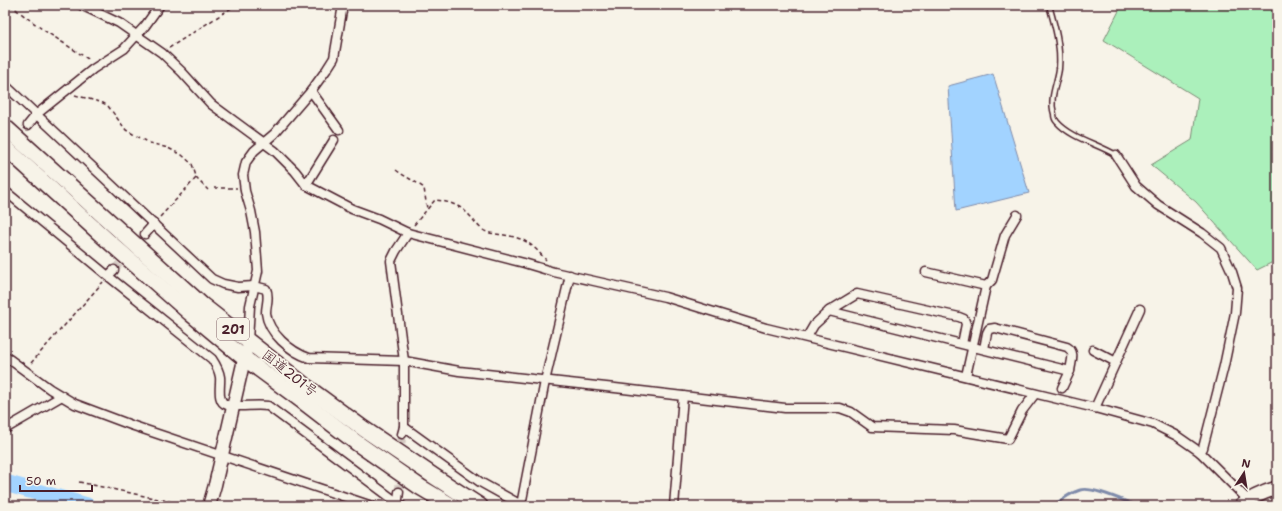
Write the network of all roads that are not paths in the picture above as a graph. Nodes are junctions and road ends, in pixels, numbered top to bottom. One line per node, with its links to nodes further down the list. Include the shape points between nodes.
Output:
1 (81, 5): 5 (street, via 119,23)
2 (160, 5): 5 (street)
3 (342, 5): 7 (street, via 334,58)
4 (1049, 5): 15 (lane, via 1058,41 1059,69 1052,96 1056,121 1077,136)
5 (137, 36): 8 (street, via 124,49 95,68); 13 (street, via 162,53 211,104)
6 (5, 84): 8 (street)
7 (311, 91): 11 (street); 13 (street)
8 (37, 114): 9 (street); 19 (street)
9 (28, 125)
10 (5, 127): 31 (highway, 国道201号 / 201, via 202,305)
11 (339, 130)
12 (334, 140): 16 (street)
13 (264, 144): 16 (street, via 275,151); 26 (street, via 254,151 246,162 243,176 255,232 258,271)
14 (5, 147): 37 (highway, 国道201号 / 201, via 111,244)
15 (1116, 155): 50 (street, via 1136,186 1158,205 1221,248 1237,288 1235,313 1224,366)
16 (306, 185): 20 (street, via 352,209)
17 (5, 191): 25 (street)
18 (1017, 216): 27 (street, via 1005,235 992,280)
19 (154, 224): 21 (street); 26 (street, via 212,279 238,287)
20 (408, 233): 24 (street); 38 (street, via 391,261)
21 (145, 234)
22 (114, 270): 25 (street)
23 (926, 272): 27 (street)
24 (570, 275): 30 (street, via 665,297 766,328); 42 (street)
25 (108, 276): 47 (street, via 212,359 218,368 222,402 225,405)
26 (254, 286): 31 (street); 38 (street, via 266,289 268,293 266,313 275,335 301,355 309,358)
27 (986, 286): 33 (street)
28 (1140, 309): 39 (street)
29 (829, 311): 30 (street, via 814,325); 32 (street); 32 (street, via 857,294 959,317 964,319 966,324)
30 (807, 337): 41 (street)
31 (248, 341): 37 (street); 59 (highway, 国道201号 / 201, via 364,429)
32 (962, 344): 33 (street)
33 (972, 347): 34 (street); 41 (street)
34 (984, 349): 40 (street); 40 (street, via 986,333 989,329 995,328 1067,347 1073,353)
35 (1093, 350): 39 (street)
36 (5, 356): 45 (street)
37 (244, 358): 47 (street); 58 (highway, 国道201号 / 201, via 357,443)
38 (404, 361): 42 (street, via 459,371); 60 (street, via 403,430 480,482)
39 (1116, 362): 48 (street)
40 (1070, 371): 43 (street)
41 (966, 376): 44 (street)
42 (545, 381): 46 (street); 60 (street)
43 (1062, 388)
44 (1035, 394): 46 (street, via 1008,439 954,430 872,427 851,412 840,408 785,408); 48 (street)
45 (62, 396): 49 (street); 51 (street, via 131,425)
46 (683, 396): 61 (street)
47 (234, 405): 51 (street); 55 (street, via 268,406)
48 (1095, 408): 50 (street, via 1153,424)
49 (5, 429)
50 (1200, 452): 54 (street)
51 (222, 455): 56 (street); 57 (street)
52 (1277, 488): 54 (main road, via 1267,490)
53 (398, 492): 55 (street)
54 (1244, 503)
55 (399, 505)
56 (209, 506)
57 (372, 506)
58 (452, 506)
59 (480, 506)
60 (522, 506)
61 (674, 506)

